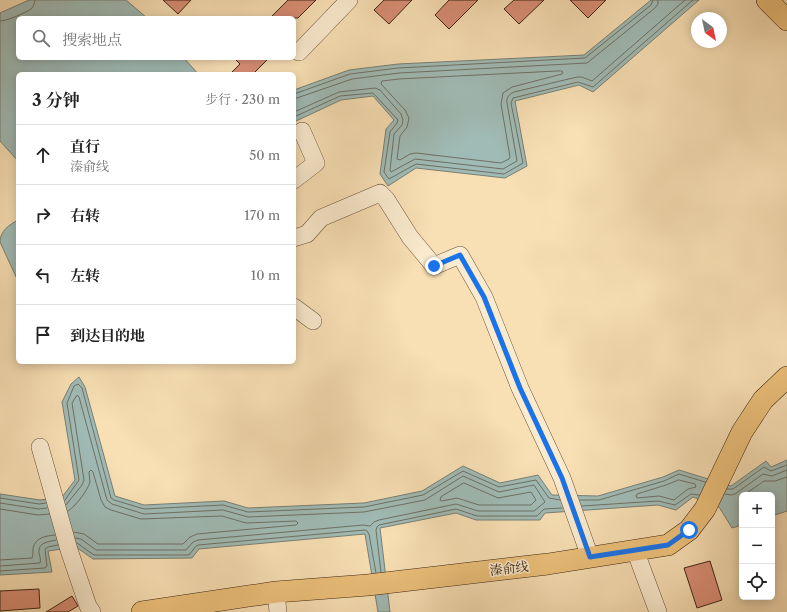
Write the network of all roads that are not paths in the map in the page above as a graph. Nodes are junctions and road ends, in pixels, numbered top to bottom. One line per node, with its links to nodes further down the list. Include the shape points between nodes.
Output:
1 (349, 0): 4 (street)
2 (767, 0): 3 (main road)
3 (787, 20)
4 (299, 52)
5 (302, 131): 6 (street, via 316,163)
6 (296, 178)
7 (296, 237): 13 (street, via 307,234 321,218 380,193 410,237 434,266 460,255 484,297 520,388 562,478)
8 (296, 308): 9 (street)
9 (313, 321)
10 (787, 377): 12 (main road, 溱俞线, via 763,400 742,432 705,509 689,530 668,545)
11 (40, 447): 15 (street, via 69,550)
12 (635, 550): 13 (main road, 溱俞线); 17 (street)
13 (590, 557): 14 (main road, 溱俞线, via 368,585)
14 (277, 602): 16 (main road, 溱俞线)
15 (92, 612)
16 (142, 612)
17 (658, 612)

